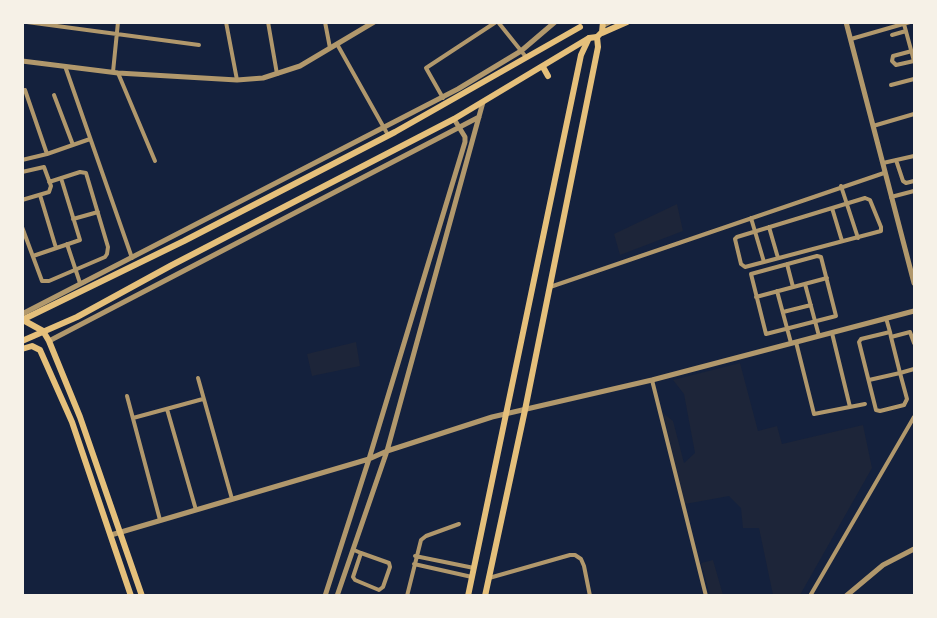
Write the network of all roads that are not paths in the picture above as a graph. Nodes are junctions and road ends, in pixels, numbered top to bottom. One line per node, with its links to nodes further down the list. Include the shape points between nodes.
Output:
1 (27, 22): 17 (street)
2 (118, 22): 17 (street)
3 (226, 22): 36 (street)
4 (268, 22): 33 (street)
5 (325, 22): 23 (street)
6 (374, 22): 21 (street)
7 (497, 22): 24 (street); 41 (street, via 426,68)
8 (555, 22): 24 (street)
9 (613, 22): 15 (lane)
10 (627, 22): 15 (main road)
11 (846, 22): 20 (street)
12 (910, 22): 13 (street)
13 (904, 24): 16 (street); 20 (street)
14 (580, 25): 19 (main road); 26 (main road)
15 (601, 30): 19 (main road); 98 (main road)
16 (906, 31): 18 (street); 25 (street)
17 (117, 34): 22 (street); 32 (street)
18 (892, 35)
19 (589, 38): 30 (main road); 128 (main road, via 581,55)
20 (851, 39): 47 (street)
21 (337, 44): 23 (street); 48 (street)
22 (199, 45)
23 (330, 48): 33 (street)
24 (521, 51): 26 (street); 31 (street)
25 (912, 51): 28 (street); 28 (street, via 893,56 892,61 896,65)
26 (526, 58): 31 (main road)
27 (22, 61): 29 (street)
28 (915, 61)
29 (65, 66): 32 (street); 51 (street)
30 (543, 67): 34 (main road); 42 (main road)
31 (503, 68): 37 (main road)
32 (116, 73): 36 (street); 57 (street)
33 (277, 74): 36 (street)
34 (548, 76)
35 (915, 79): 38 (street)
36 (237, 80)
37 (482, 80): 41 (street); 43 (main road)
38 (891, 85)
39 (25, 90): 53 (street)
40 (54, 95): 52 (street)
41 (443, 97): 43 (street); 48 (street)
42 (483, 102): 45 (street); 46 (main road)
43 (447, 104): 50 (main road)
44 (915, 114): 47 (street)
45 (479, 117): 49 (street); 131 (street)
46 (454, 119): 49 (street); 85 (main road)
47 (873, 126): 58 (street)
48 (383, 127): 50 (street); 62 (street)
49 (460, 128): 89 (street); 132 (street, via 465,142)
50 (388, 136): 66 (main road)
51 (90, 139): 52 (street); 87 (street)
52 (73, 145): 53 (street)
53 (47, 154): 55 (street)
54 (915, 156): 56 (street)
55 (22, 160)
56 (896, 160): 58 (street); 63 (street, via 903,182)
57 (155, 161)
58 (882, 164): 60 (street)
59 (22, 172): 64 (street, via 44,167)
60 (884, 173): 65 (street); 69 (street)
61 (61, 178): 64 (street); 73 (street, via 86,173); 75 (street)
62 (281, 180): 66 (main road); 79 (street)
63 (915, 181)
64 (49, 182): 68 (street, via 49,192)
65 (841, 186): 71 (street); 74 (street)
66 (286, 188): 81 (main road)
67 (915, 191): 69 (street)
68 (40, 195): 70 (street); 84 (street)
69 (891, 197): 95 (street)
70 (22, 200)
71 (847, 204): 72 (street); 80 (street); 80 (street, via 868,199 881,228)
72 (832, 208): 77 (street); 82 (street)
73 (98, 212): 75 (street); 92 (street, via 107,254)
74 (751, 218): 78 (street); 98 (street)
75 (73, 219): 83 (street, via 80,240)
76 (22, 227): 86 (street)
77 (769, 227): 78 (street); 88 (street)
78 (755, 231): 90 (street); 90 (street, via 735,239 741,264 745,267)
79 (179, 233): 81 (main road); 87 (street)
80 (858, 238): 82 (street)
81 (184, 241): 104 (main road)
82 (843, 241): 88 (street)
83 (67, 244): 84 (street); 92 (street)
84 (56, 248): 86 (street)
85 (196, 252): 89 (main road); 108 (main road)
86 (33, 256): 92 (street, via 42,281)
87 (132, 258): 94 (street)
88 (778, 258): 90 (street)
89 (201, 261): 113 (street)
90 (764, 262)
91 (788, 264): 93 (street, via 820,256); 97 (street); 100 (street, via 751,274)
92 (75, 269): 94 (street)
93 (827, 278): 96 (street); 106 (street, via 836,316)
94 (80, 283): 104 (street)
95 (915, 283)
96 (806, 284): 97 (street); 101 (street)
97 (793, 287): 99 (street)
98 (549, 288): 127 (main road)
99 (777, 291): 100 (street); 103 (street)
100 (756, 297): 107 (street, via 766,333)
101 (811, 305): 103 (street); 106 (street)
102 (915, 311): 105 (street)
103 (783, 312): 107 (street)
104 (23, 318): 108 (main road)
105 (886, 318): 109 (street); 110 (street)
106 (815, 322): 107 (street); 111 (street)
107 (787, 329): 114 (street)
108 (44, 331): 112 (main road); 113 (main road)
109 (832, 333): 111 (street); 125 (street)
110 (890, 334): 115 (street, via 910,332); 118 (street); 121 (street, via 860,340)
111 (819, 336): 114 (street)
112 (22, 341)
113 (49, 341): 137 (main road)
114 (794, 343): 120 (street); 125 (street, via 813,413)
115 (915, 343)
116 (22, 349): 138 (main road, via 32,346 40,350 72,422)
117 (915, 369): 118 (street)
118 (900, 372): 121 (street); 121 (street, via 907,399 902,406 878,411)
119 (198, 378): 123 (street)
120 (652, 380): 127 (street); 155 (street)
121 (869, 380)
122 (127, 396): 130 (street)
123 (203, 399): 126 (street); 133 (street)
124 (866, 404): 125 (street)
125 (850, 407)
126 (167, 409): 130 (street); 134 (street)
127 (525, 410): 128 (street); 146 (main road)
128 (505, 414): 131 (street); 144 (main road)
129 (915, 417): 156 (street)
130 (133, 418): 135 (street)
131 (387, 451): 132 (street); 140 (street)
132 (369, 459): 133 (street); 149 (street)
133 (232, 499): 134 (street)
134 (196, 510): 135 (street)
135 (160, 520): 137 (street)
136 (459, 524): 142 (street, via 426,536)
137 (121, 532): 138 (street); 148 (main road)
138 (111, 536): 147 (main road)
139 (915, 549): 157 (street, via 883,565)
140 (354, 550): 141 (street); 150 (street)
141 (361, 553): 141 (street, via 388,563 390,567 380,590 353,577)
142 (416, 556): 143 (street); 144 (street)
143 (414, 564): 145 (street); 151 (street)
144 (474, 568): 145 (main road)
145 (471, 577): 152 (main road)
146 (488, 578): 153 (main road); 154 (street, via 576,555 584,566)
147 (131, 596)
148 (142, 596)
149 (325, 596)
150 (338, 596)
151 (406, 596)
152 (468, 596)
153 (485, 596)
154 (590, 596)
155 (706, 596)
156 (810, 596)
157 (846, 596)

